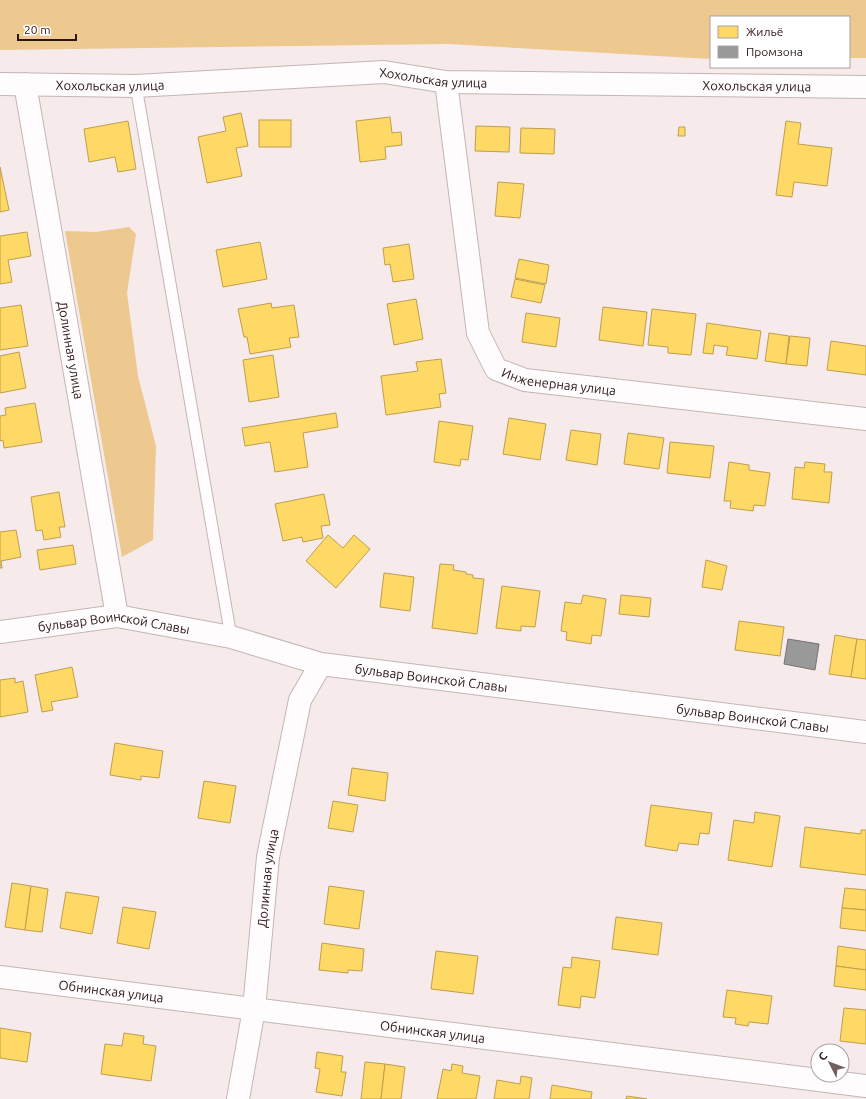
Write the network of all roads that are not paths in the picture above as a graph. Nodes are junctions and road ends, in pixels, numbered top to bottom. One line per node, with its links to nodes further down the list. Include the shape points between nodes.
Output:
1 (446, 82): 4 (street, Хохольская улица, via 384,72); 5 (street, Хохольская улица); 6 (street, Инженерная улица, via 478,333 496,369 525,380)
2 (0, 84): 3 (street, Хохольская улица)
3 (25, 84): 4 (street, Хохольская улица); 7 (street, Долинная улица)
4 (136, 86): 9 (lane)
5 (866, 87)
6 (866, 419)
7 (117, 616): 8 (street, бульвар Воинской Славы); 9 (street, бульвар Воинской Славы)
8 (0, 632)
9 (231, 637): 10 (street, бульвар Воинской Славы)
10 (321, 664): 11 (street, бульвар Воинской Славы); 13 (street, Долинная улица, via 300,700 268,857)
11 (866, 732)
12 (0, 977): 13 (street, Обнинская улица)
13 (254, 1009): 14 (street, Обнинская улица); 15 (street, Долинная улица)
14 (866, 1086)
15 (238, 1099)

